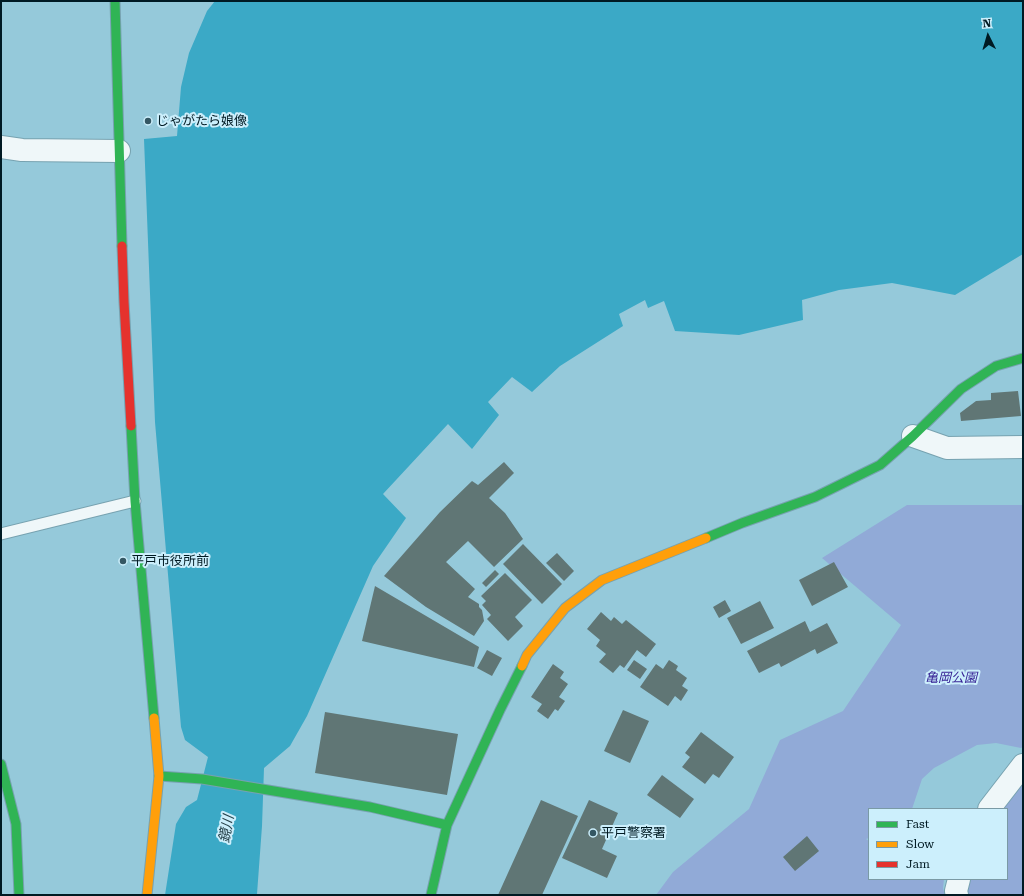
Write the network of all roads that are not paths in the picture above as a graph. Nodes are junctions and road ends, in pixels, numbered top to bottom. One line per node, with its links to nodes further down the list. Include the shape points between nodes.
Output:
1 (115, 1): 3 (street)
2 (1, 147): 3 (street, via 22,150)
3 (119, 151): 7 (street)
4 (1023, 358): 5 (street, via 996,366 961,389)
5 (913, 436): 6 (street, via 947,448); 13 (street, via 880,465 815,497 742,523 602,580 565,608 527,655)
6 (1023, 447)
7 (135, 501): 8 (lane); 11 (street)
8 (1, 534)
9 (1023, 765): 12 (street)
10 (2, 767): 15 (street, via 16,824)
11 (159, 776): 13 (street, via 202,778 370,808); 16 (street)
12 (990, 808)
13 (448, 825): 17 (street)
14 (959, 880): 18 (street)
15 (19, 895)
16 (146, 895)
17 (431, 895)
18 (957, 895)

